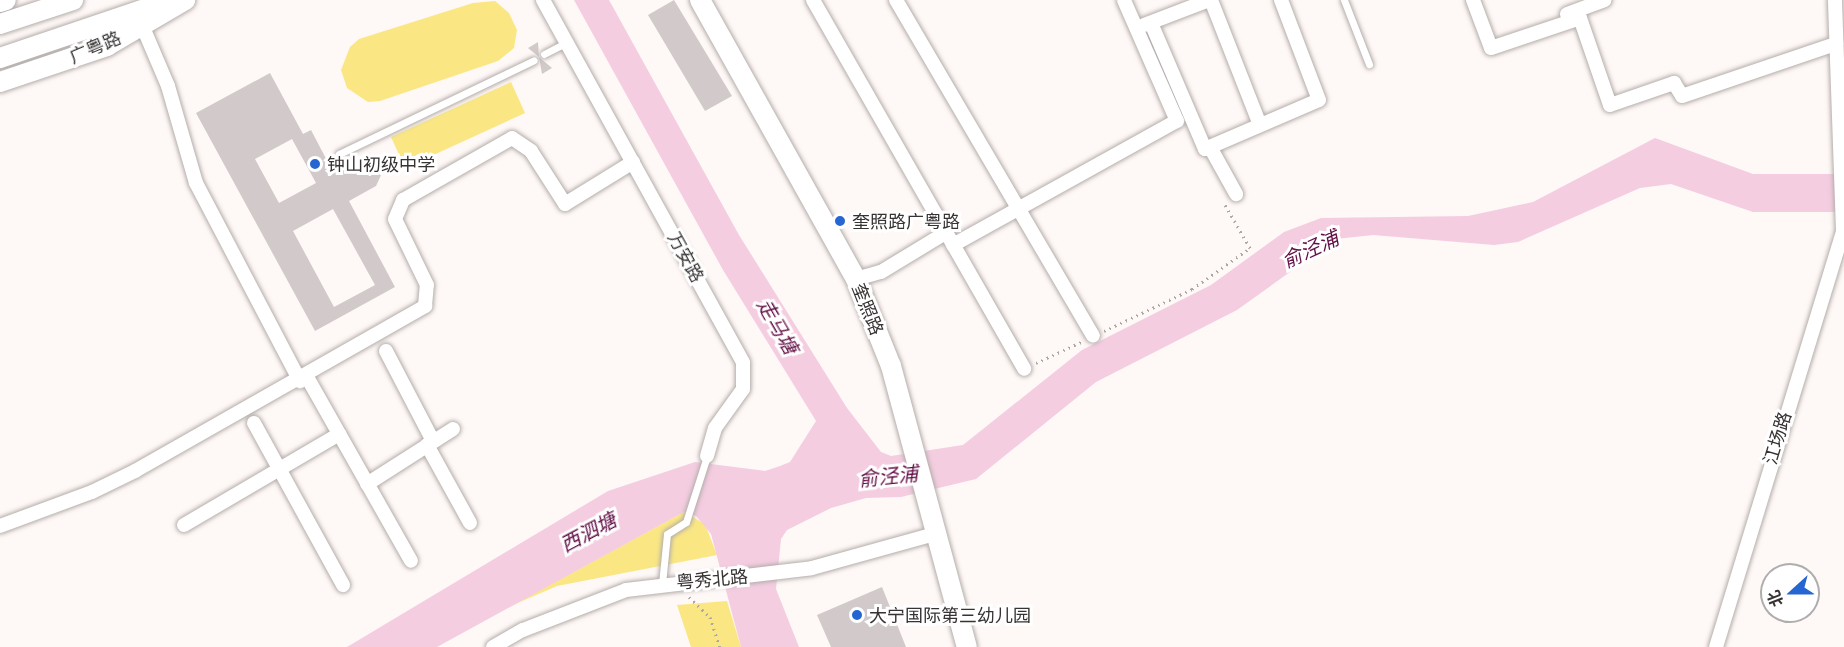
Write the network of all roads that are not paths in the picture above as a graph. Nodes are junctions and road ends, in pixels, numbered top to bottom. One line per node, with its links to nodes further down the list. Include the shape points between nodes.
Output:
1 (6, 0): 16 (main road)
2 (73, 0): 18 (main road)
3 (170, 0): 25 (main road, 广粤路)
4 (185, 0): 19 (main road, 广粤路)
5 (543, 0): 21 (street, 万安路)
6 (700, 0): 37 (main road, 奎照路)
7 (813, 0): 36 (street)
8 (896, 0): 34 (street)
9 (1124, 0): 20 (street)
10 (1210, 0): 17 (street); 29 (street)
11 (1281, 0): 29 (street, via 1319,100)
12 (1344, 0): 27 (lane)
13 (1473, 0): 23 (street)
14 (1605, 0): 23 (street)
15 (1835, 0): 22 (street, 江场路)
16 (0, 2)
17 (1151, 23): 20 (street); 30 (street, via 1205,149)
18 (0, 24)
19 (142, 25): 28 (main road, 广粤路, via 107,46); 41 (street, via 168,86 196,183)
20 (1135, 29): 34 (street, via 1177,121)
21 (566, 43): 24 (lane); 32 (street, 万安路)
22 (1836, 44): 23 (street, via 1682,96 1674,83 1610,105 1580,18); 35 (street, 江场路)
23 (1490, 45)
24 (544, 54)
25 (0, 58)
26 (534, 60): 31 (lane)
27 (1369, 63)
28 (0, 82)
29 (1260, 125): 30 (street)
30 (1210, 147): 33 (street)
31 (339, 154)
32 (633, 162): 41 (street, via 565,204 531,151 512,138 403,200 395,219 427,285 425,306); 46 (street, 万安路, via 743,363 743,389 716,428)
33 (1236, 194)
34 (1019, 208): 36 (street); 38 (street)
35 (1843, 231): 58 (street, 江场路)
36 (950, 238): 37 (street, via 881,272); 40 (street)
37 (856, 279): 52 (main road, 奎照路, via 891,366)
38 (1093, 336)
39 (386, 351): 45 (street)
40 (1024, 369)
41 (304, 379): 44 (street); 51 (street, via 92,492)
42 (254, 423): 47 (street)
43 (453, 429): 45 (street)
44 (339, 434): 47 (street); 48 (street)
45 (430, 443): 48 (street); 49 (street)
46 (707, 456): 54 (lane, 万安路, via 686,522 667,534)
47 (280, 470): 50 (street); 55 (street)
48 (367, 484): 53 (street)
49 (470, 523)
50 (184, 525)
51 (0, 526)
52 (938, 533): 54 (street, 粤秀北路, via 789,572); 57 (main road, 奎照路)
53 (411, 561)
54 (667, 584): 56 (street, 粤秀北路, via 589,602)
55 (343, 585)
56 (493, 647)
57 (967, 647)
58 (1716, 647)

